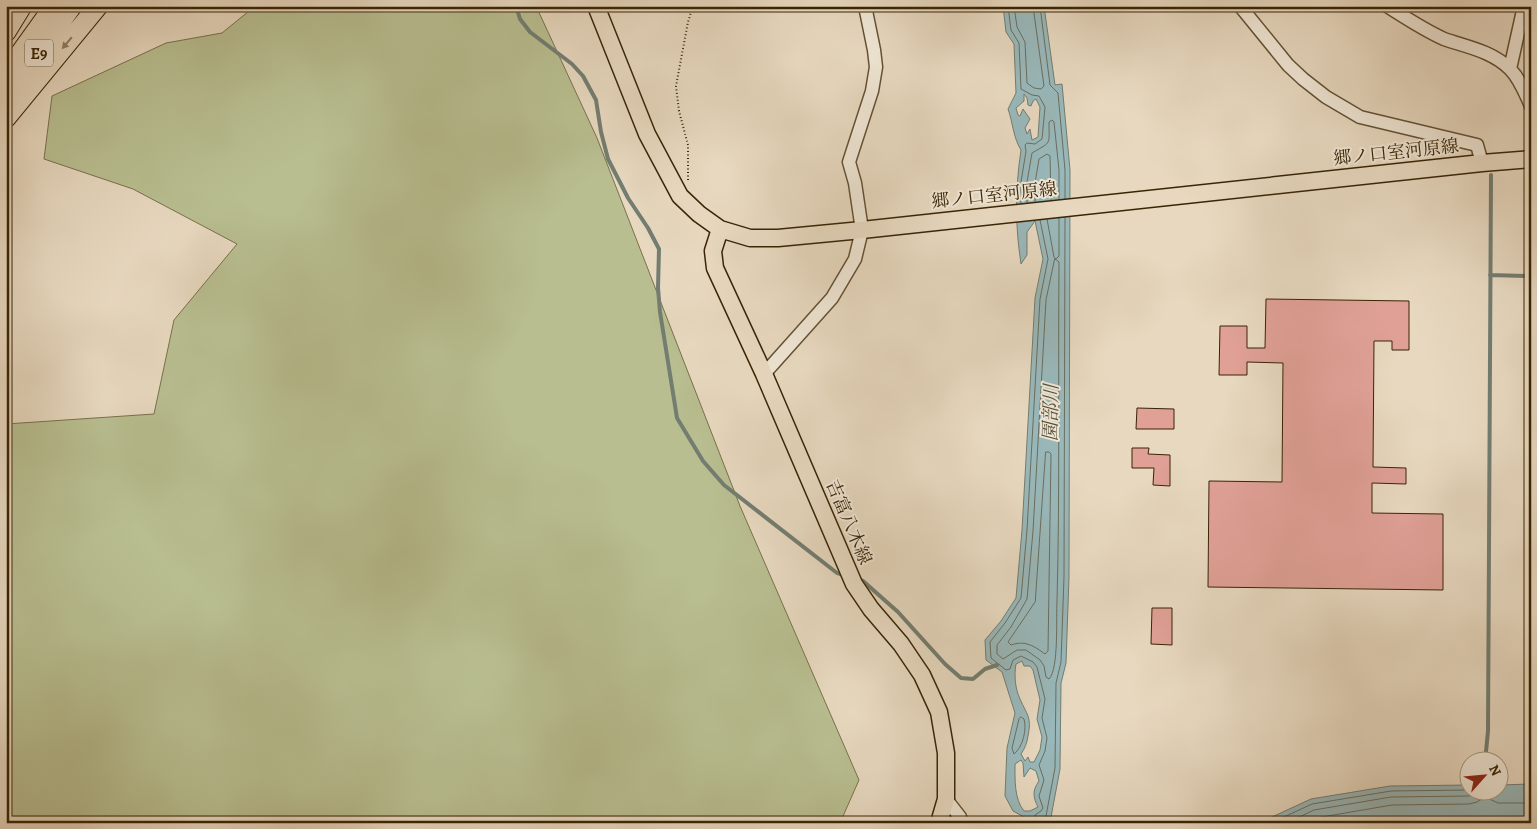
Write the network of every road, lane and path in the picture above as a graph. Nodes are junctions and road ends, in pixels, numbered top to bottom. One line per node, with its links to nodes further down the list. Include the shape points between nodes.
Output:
1 (22, 6): 11 (highway)
2 (54, 6): 13 (highway, E9)
3 (72, 6): 14 (highway, E9)
4 (98, 6): 16 (highway, one-way to 16)
5 (596, 6): 19 (main road, 郷ノ口室河原線, via 648,134)
6 (693, 6): 19 (path, via 676,86 688,145 688,180)
7 (865, 6): 21 (street, via 876,67 849,162)
8 (1240, 6): 18 (street, via 1288,65 1326,97 1360,117 1477,145)
9 (1388, 6): 12 (street, via 1419,27 1492,55)
10 (1524, 6): 12 (street)
11 (6, 32)
12 (1510, 69): 15 (street)
13 (6, 73)
14 (6, 99)
15 (1531, 106)
16 (6, 118)
17 (1531, 159): 18 (main road, 郷ノ口室河原線)
18 (1482, 163): 21 (main road, 郷ノ口室河原線)
19 (680, 196): 20 (main road, 郷ノ口室河原線)
20 (720, 229): 21 (main road, 郷ノ口室河原線, via 750,238); 22 (main road, 吉富八木線, via 713,251 715,268)
21 (862, 230): 22 (street, via 855,259 832,298)
22 (764, 374): 23 (main road, 吉富八木線, via 854,584 917,667 939,712 946,753)
23 (946, 799): 24 (main road, 吉富八木線); 25 (street)
24 (940, 823)
25 (961, 823)

